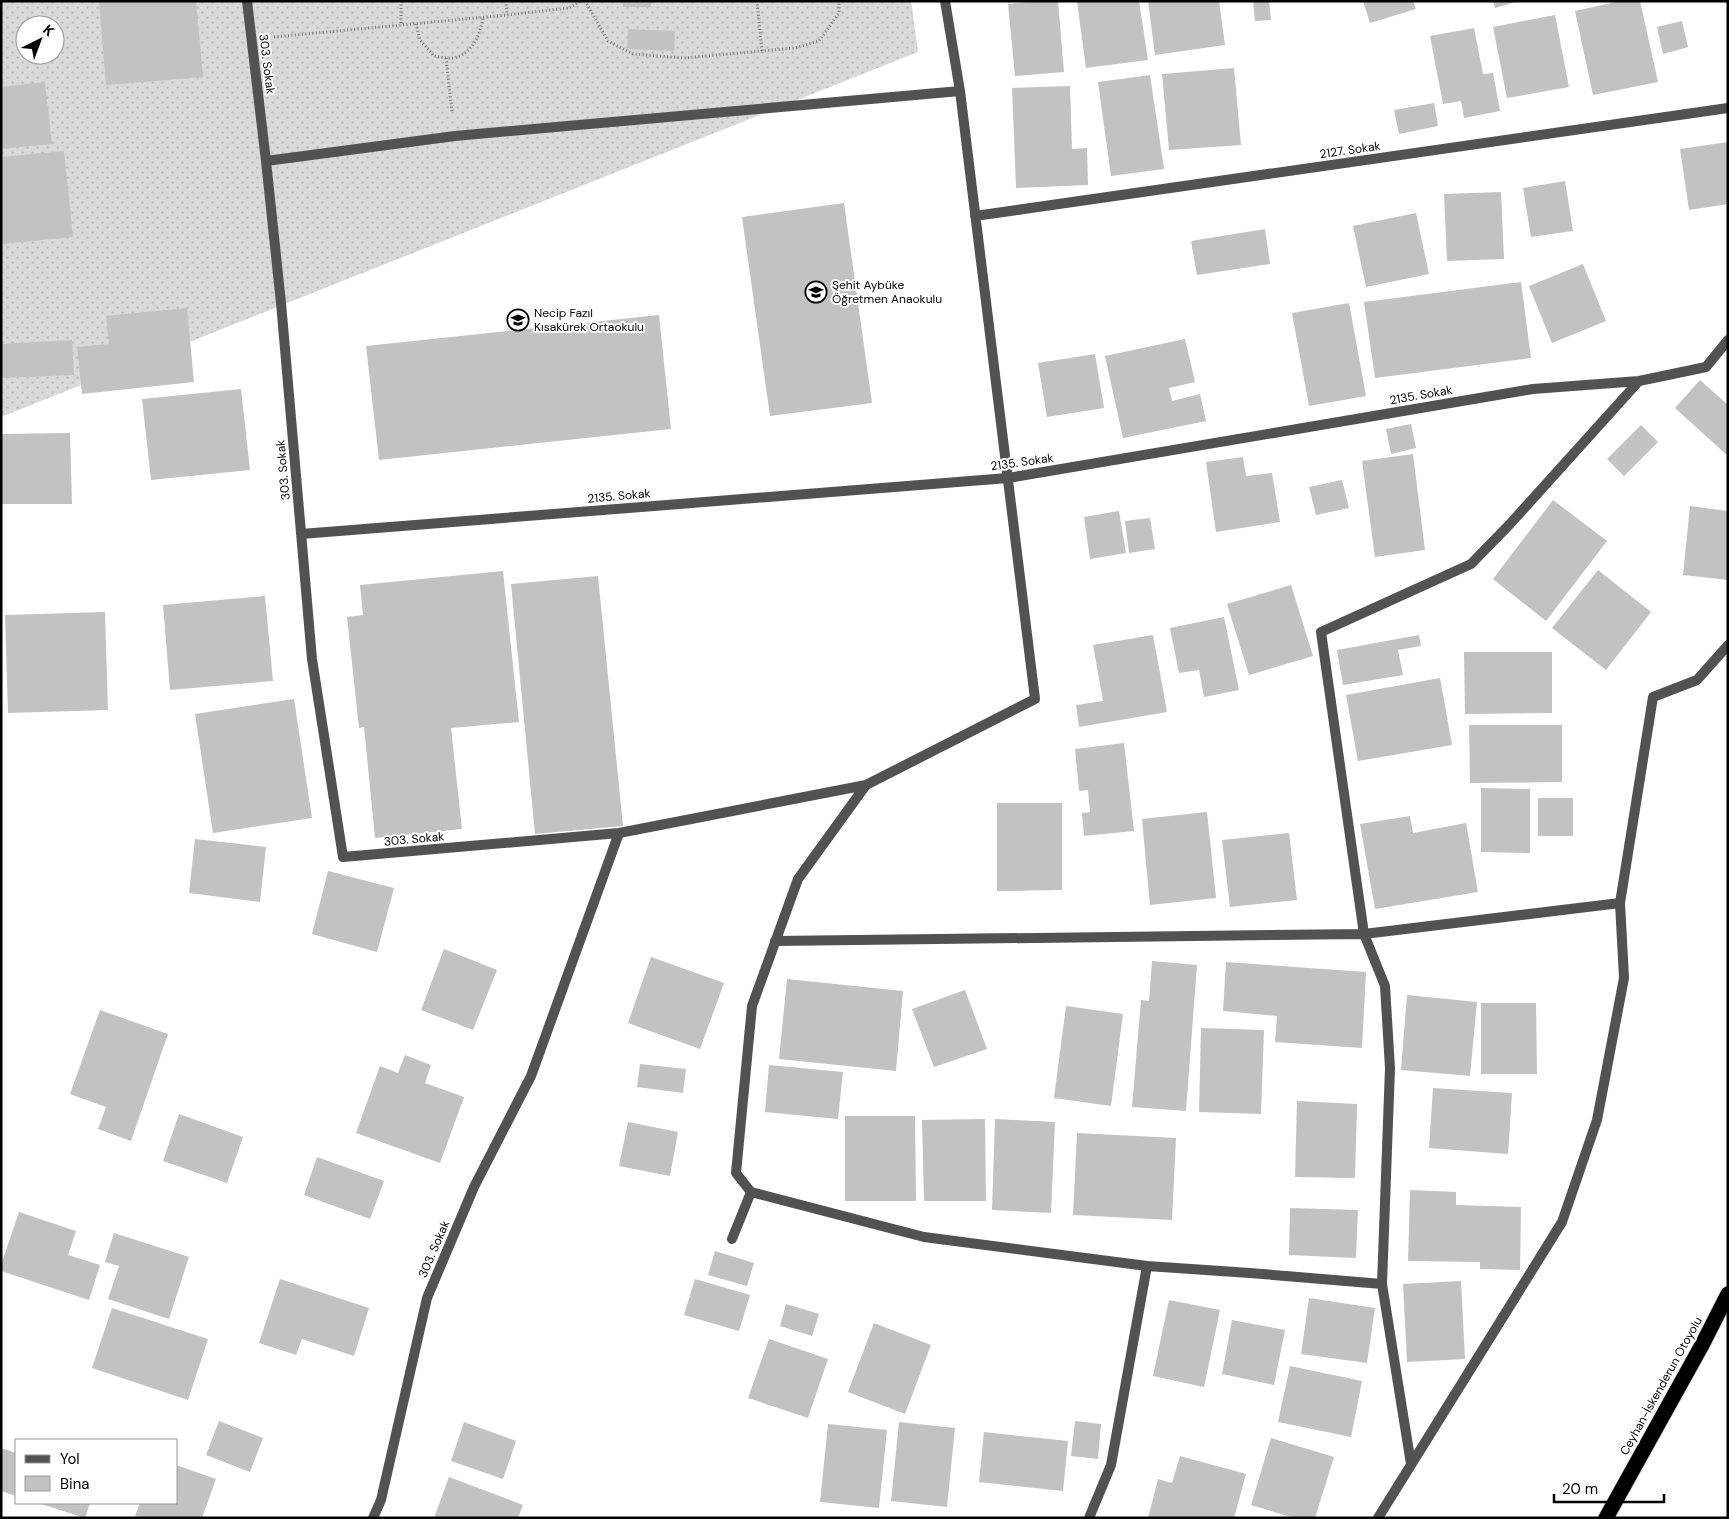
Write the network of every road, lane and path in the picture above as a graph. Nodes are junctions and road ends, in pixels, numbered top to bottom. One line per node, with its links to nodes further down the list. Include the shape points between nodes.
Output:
1 (247, 1): 13 (street, 303. Sokak)
2 (401, 1): 12 (path)
3 (506, 1): 9 (path)
4 (580, 1): 9 (path, via 569,8)
5 (585, 1): 14 (path, via 608,41 633,54 684,58)
6 (757, 1): 14 (path)
7 (839, 1): 14 (path, via 839,13 819,41 795,48)
8 (945, 1): 16 (street)
9 (508, 15): 10 (path)
10 (483, 18): 11 (path); 15 (path, via 478,37 466,53)
11 (416, 24): 12 (path); 15 (path, via 420,40 434,56)
12 (402, 25): 13 (path)
13 (251, 39): 19 (street, 303. Sokak)
14 (762, 51)
15 (446, 58): 18 (path)
16 (960, 91): 18 (street); 20 (street)
17 (1728, 108): 20 (street, 2127. Sokak)
18 (455, 136): 19 (street)
19 (266, 160): 24 (street, 303. Sokak)
20 (975, 216): 23 (street)
21 (1728, 340): 22 (street, 2135. Sokak, via 1706,367)
22 (1639, 381): 23 (street, 2135. Sokak, via 1533,389); 29 (street, via 1471,564 1322,632)
23 (1008, 478): 24 (street, 2135. Sokak); 26 (street, via 1035,698)
24 (301, 534): 27 (street, 303. Sokak, via 312,660 343,857)
25 (1728, 645): 28 (street, via 1697,680 1653,698)
26 (866, 785): 27 (street); 30 (street, via 798,879)
27 (619, 833): 37 (street, 303. Sokak, via 531,1076 474,1187 427,1298 381,1500)
28 (1620, 902): 29 (street); 36 (street, via 1624,978 1597,1120 1562,1222)
29 (1364, 934): 30 (street); 34 (street, via 1385,986 1390,1068)
30 (775, 941): 31 (street, via 752,1006 736,1173)
31 (751, 1192): 32 (street); 33 (street, via 924,1237)
32 (732, 1239)
33 (1147, 1266): 34 (street); 38 (street, via 1112,1465)
34 (1382, 1284): 36 (street)
35 (1728, 1294): 40 (highway, Ceyhan-İskenderun Otoyolu)
36 (1411, 1464): 39 (street)
37 (373, 1518)
38 (1089, 1518)
39 (1378, 1518)
40 (1606, 1518)

